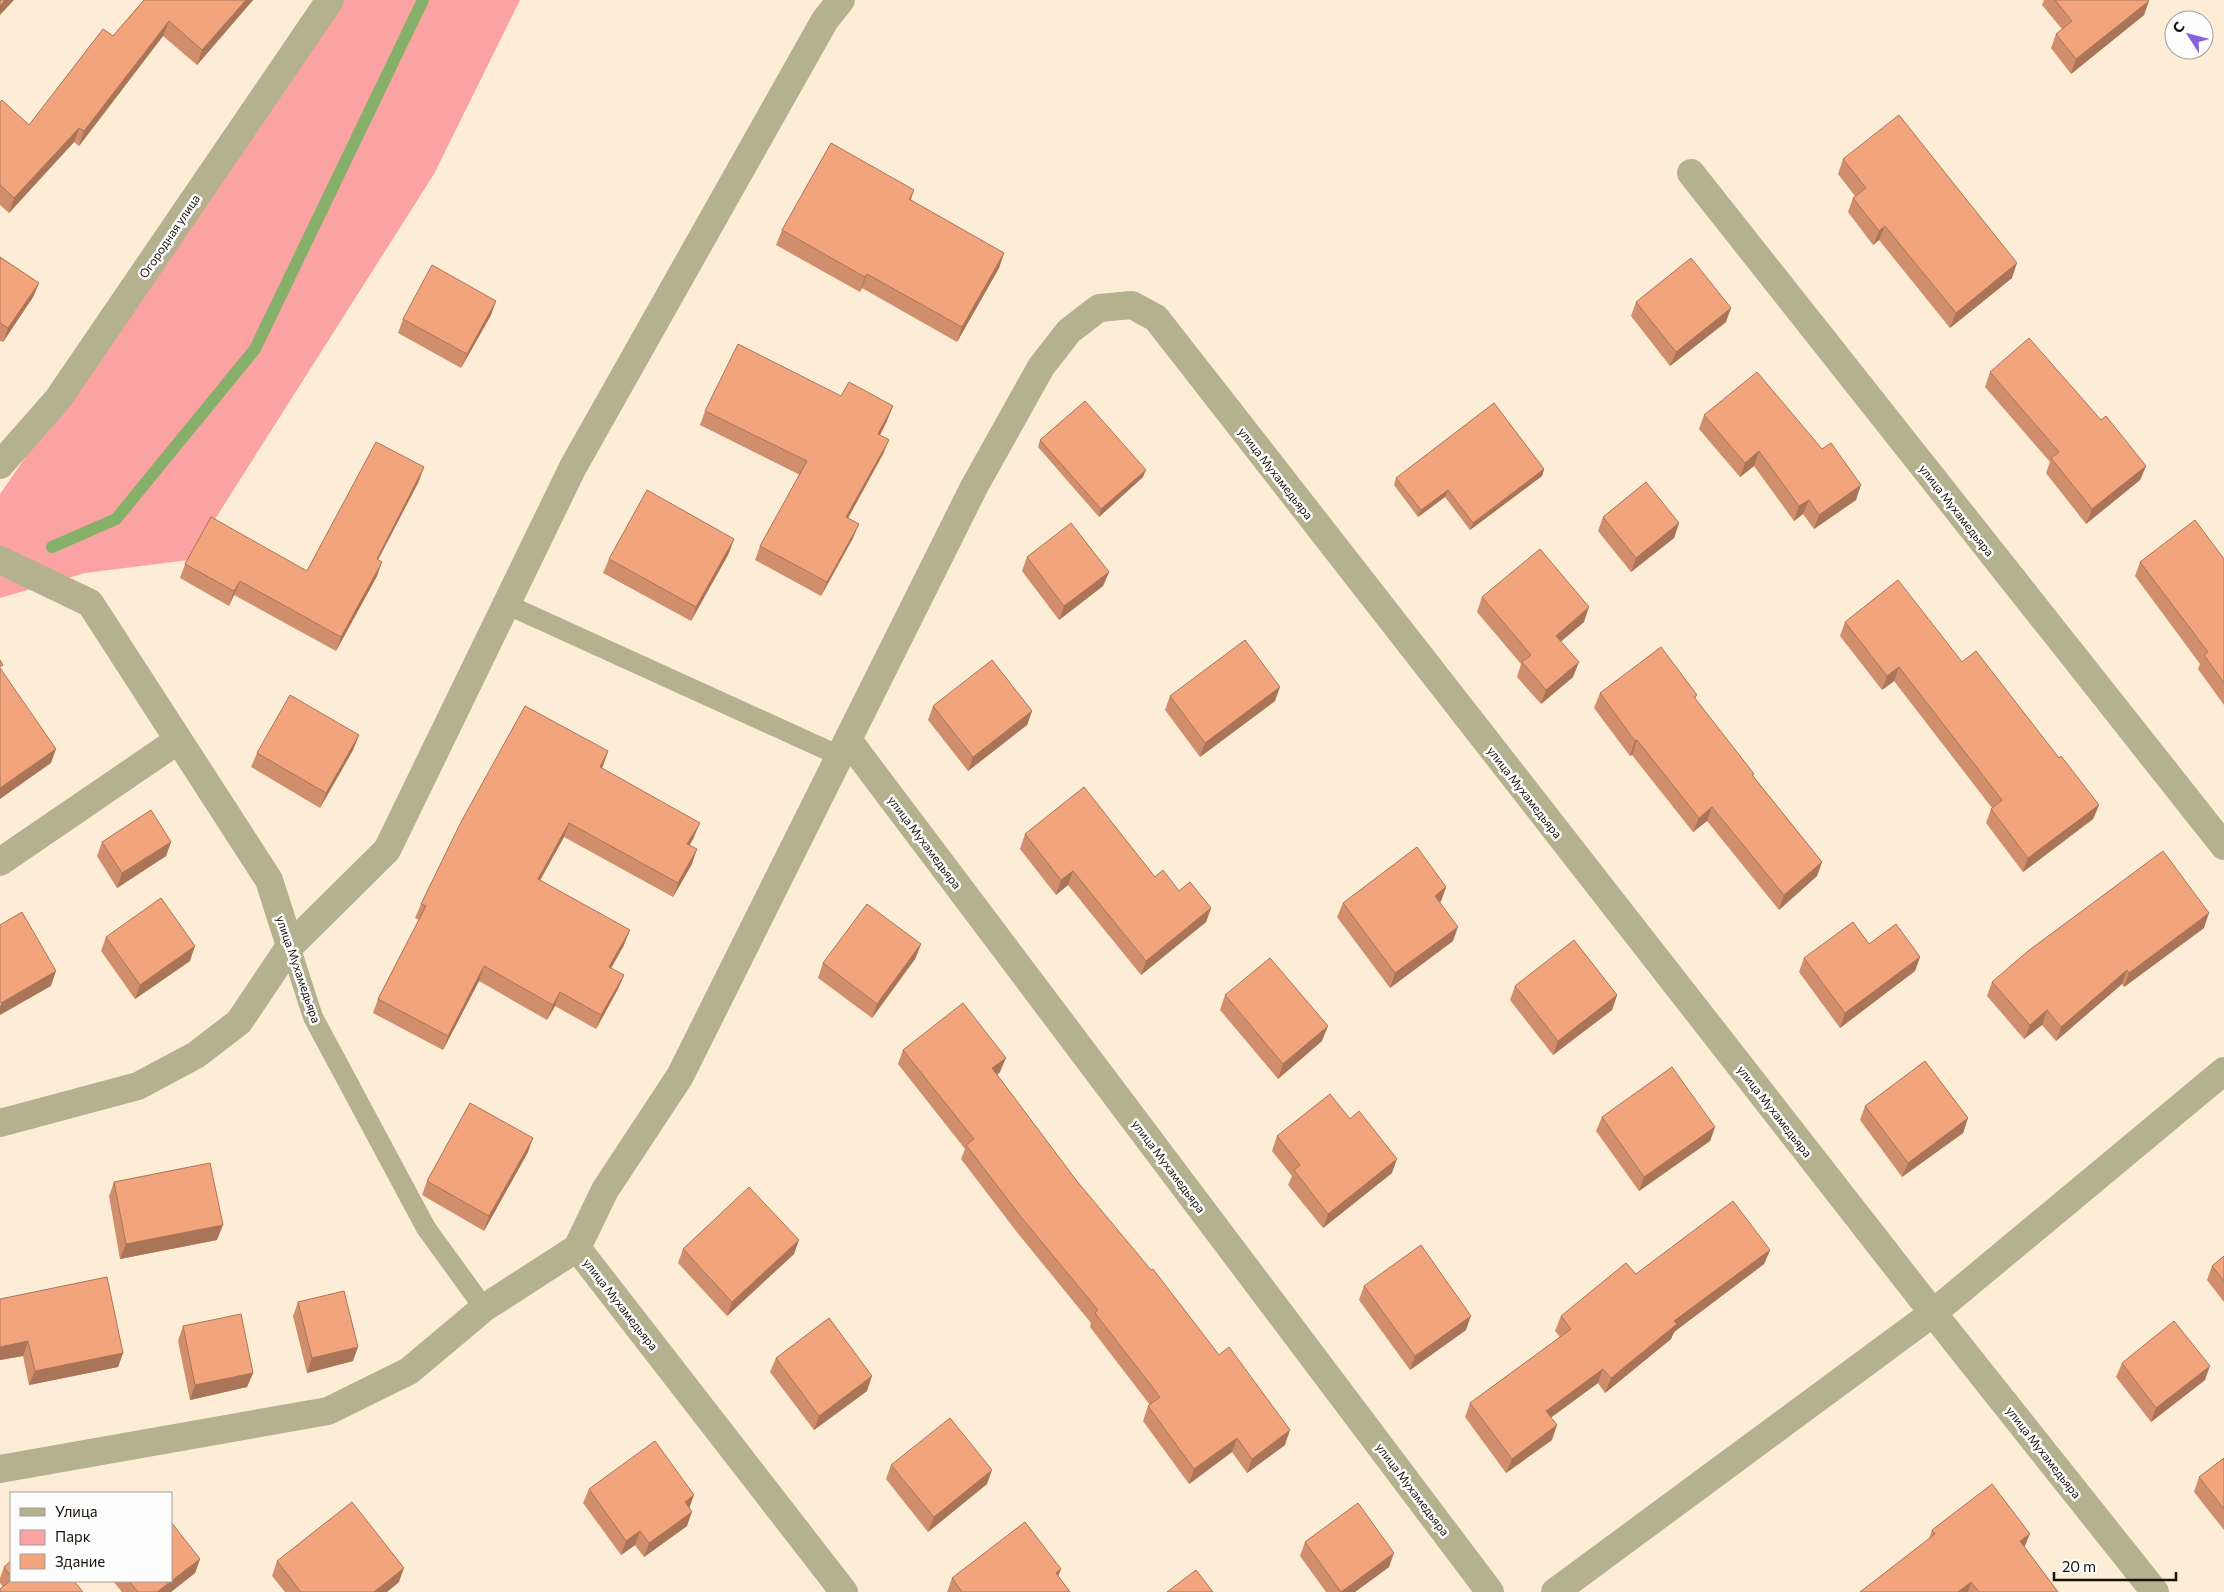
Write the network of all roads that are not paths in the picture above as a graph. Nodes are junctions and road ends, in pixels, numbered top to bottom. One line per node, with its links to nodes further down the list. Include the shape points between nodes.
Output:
1 (330, 0): 4 (street, Огородная улица, via 58,399)
2 (841, 0): 6 (street, via 825,20 573,467)
3 (1690, 173): 9 (street, улица Мухамедьяра)
4 (0, 465)
5 (0, 560): 7 (street, улица Мухамедьяра, via 90,602)
6 (506, 604): 8 (lane); 11 (street, via 387,850)
7 (177, 741): 10 (street); 11 (street, улица Мухамедьяра, via 269,880)
8 (844, 748): 14 (street, via 680,1076 605,1190); 16 (street, улица Мухамедьяра, via 974,487 1041,367 1069,331 1099,308 1132,305 1156,318); 19 (street, улица Мухамедьяра)
9 (2224, 846)
10 (0, 862)
11 (290, 946): 13 (street, via 239,1022 196,1056 138,1086); 15 (lane, улица Мухамедьяра, via 313,1017 426,1228)
12 (2224, 1072): 16 (street)
13 (0, 1123)
14 (577, 1248): 15 (street, улица Мухамедьяра); 18 (street, улица Мухамедьяра)
15 (484, 1308): 17 (street, via 408,1372 328,1411)
16 (1933, 1313): 20 (street); 21 (street, улица Мухамедьяра)
17 (0, 1469)
18 (844, 1592)
19 (1490, 1592)
20 (1555, 1592)
21 (2155, 1592)

